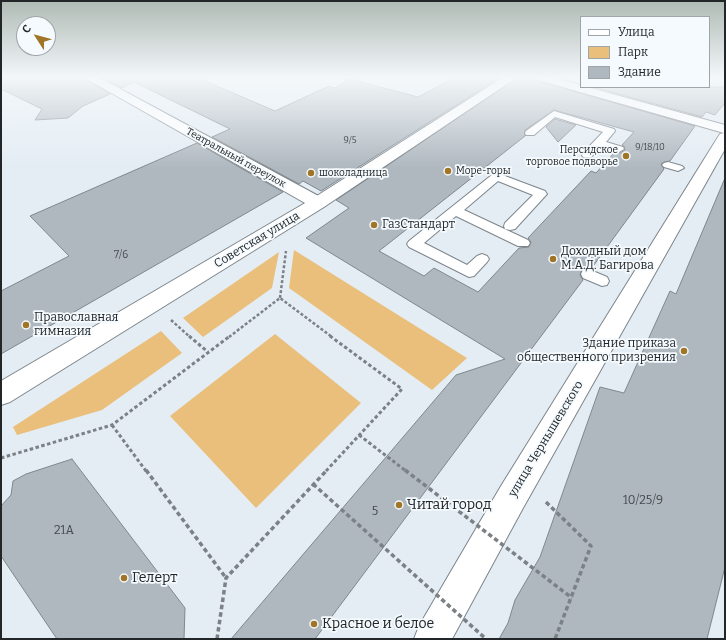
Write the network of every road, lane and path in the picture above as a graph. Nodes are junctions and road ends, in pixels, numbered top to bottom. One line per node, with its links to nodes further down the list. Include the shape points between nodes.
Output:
1 (144, 108): 10 (street, Театральный переулок)
2 (464, 108): 10 (street, Советская улица)
3 (649, 108): 4 (street)
4 (725, 129)
5 (530, 133): 7 (lane, via 554,114 610,131)
6 (725, 137): 30 (street, улица Чернышевского, via 512,497)
7 (599, 143): 8 (lane); 9 (lane)
8 (618, 149)
9 (587, 155)
10 (318, 203): 21 (street, Советская улица)
11 (455, 211): 12 (lane, via 497,176 541,194); 13 (lane); 15 (lane, via 414,244 469,272)
12 (510, 226)
13 (523, 243)
14 (287, 246): 18 (path)
15 (482, 259)
16 (588, 274): 17 (lane)
17 (602, 281)
18 (280, 298): 20 (path); 23 (path, via 402,389)
19 (166, 316): 20 (path)
20 (208, 352): 22 (path)
21 (1, 394)
22 (112, 425): 24 (path); 27 (path)
23 (359, 434): 25 (path); 28 (path, bridge)
24 (1, 458)
25 (313, 484): 27 (path); 31 (path, bridge)
26 (541, 498): 28 (path, via 591,546)
27 (226, 578): 29 (path)
28 (572, 598): 32 (path)
29 (217, 639)
30 (432, 639)
31 (486, 639)
32 (555, 639)

